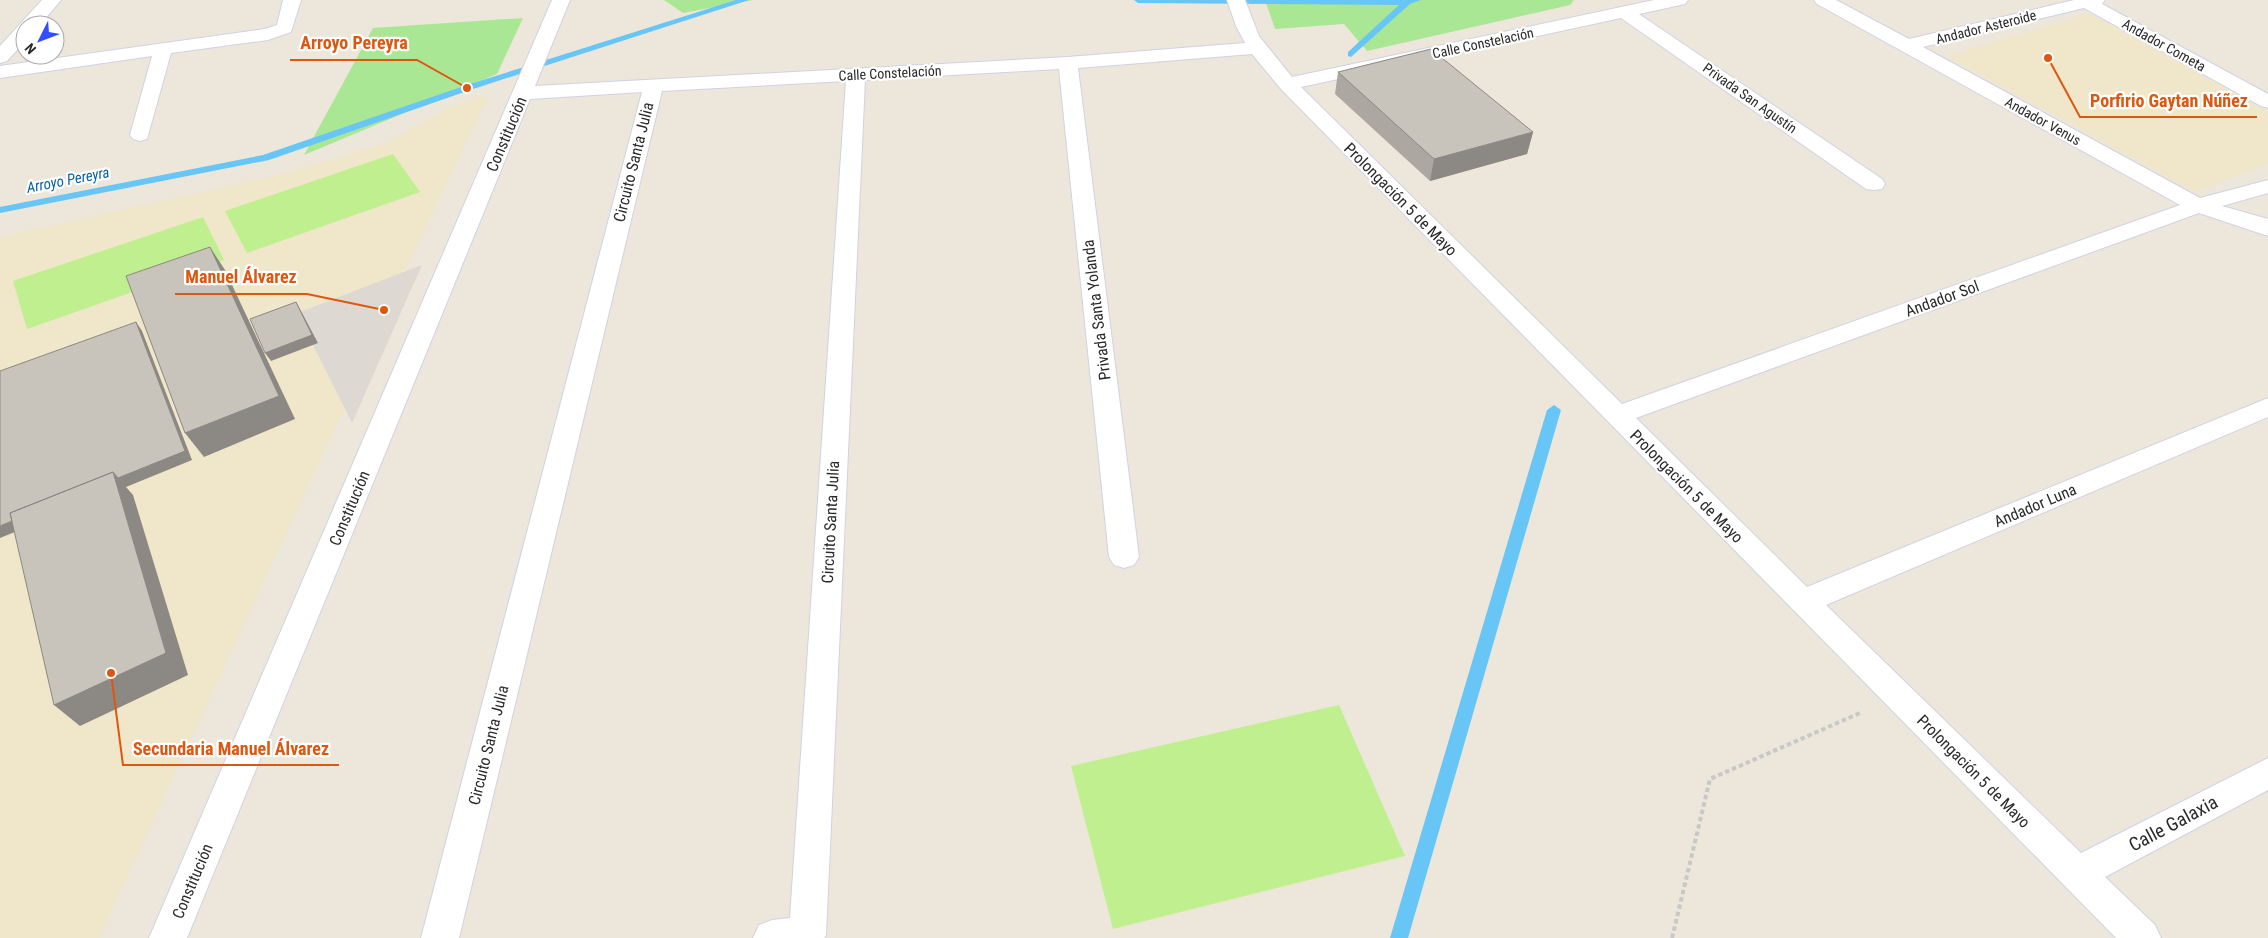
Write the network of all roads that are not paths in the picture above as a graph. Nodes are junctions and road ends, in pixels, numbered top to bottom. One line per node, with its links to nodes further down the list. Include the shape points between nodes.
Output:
1 (52, 0): 9 (street)
2 (292, 0): 13 (street, via 285,28 268,34)
3 (561, 0): 19 (street, Constitución)
4 (1679, 0): 8 (street, Calle Constelación)
5 (1823, 0): 11 (street, Andador Venus)
6 (2091, 1): 11 (street, Andador Asteroide); 21 (street, Andador Cometa)
7 (1239, 12): 12 (street, Prolongación 5 de Mayo)
8 (1626, 13): 18 (street, Calle Constelación); 23 (street, Privada San Agustín)
9 (39, 15)
10 (15, 41): 14 (street)
11 (1905, 46): 25 (street, Andador Venus)
12 (1256, 48): 15 (street, Calle Constelación); 18 (street, Prolongación 5 de Mayo)
13 (163, 49): 16 (street); 22 (street)
14 (0, 57)
15 (1068, 63): 17 (street, Calle Constelación); 29 (street, Privada Santa Yolanda)
16 (0, 72)
17 (856, 74): 20 (street, Calle Constelación); 35 (street, Circuito Santa Julia, via 807,935)
18 (1287, 84): 28 (street, Prolongación 5 de Mayo)
19 (527, 85): 20 (street, Calle Constelación); 33 (street, Constitución)
20 (653, 86): 34 (street, Circuito Santa Julia)
21 (2268, 102)
22 (140, 135)
23 (1874, 184)
24 (2268, 186): 25 (street, Andador Sol)
25 (2198, 206): 26 (street, Andador Venus); 28 (street, Andador Sol)
26 (2268, 229)
27 (2268, 407): 30 (street, Andador Luna)
28 (1617, 414): 30 (street, Prolongación 5 de Mayo)
29 (1124, 558)
30 (1803, 602): 32 (street, Prolongación 5 de Mayo)
31 (2268, 773): 32 (street, Calle Galaxia)
32 (2077, 873): 36 (street, Prolongación 5 de Mayo)
33 (168, 938)
34 (440, 938)
35 (772, 938)
36 (2142, 938)

